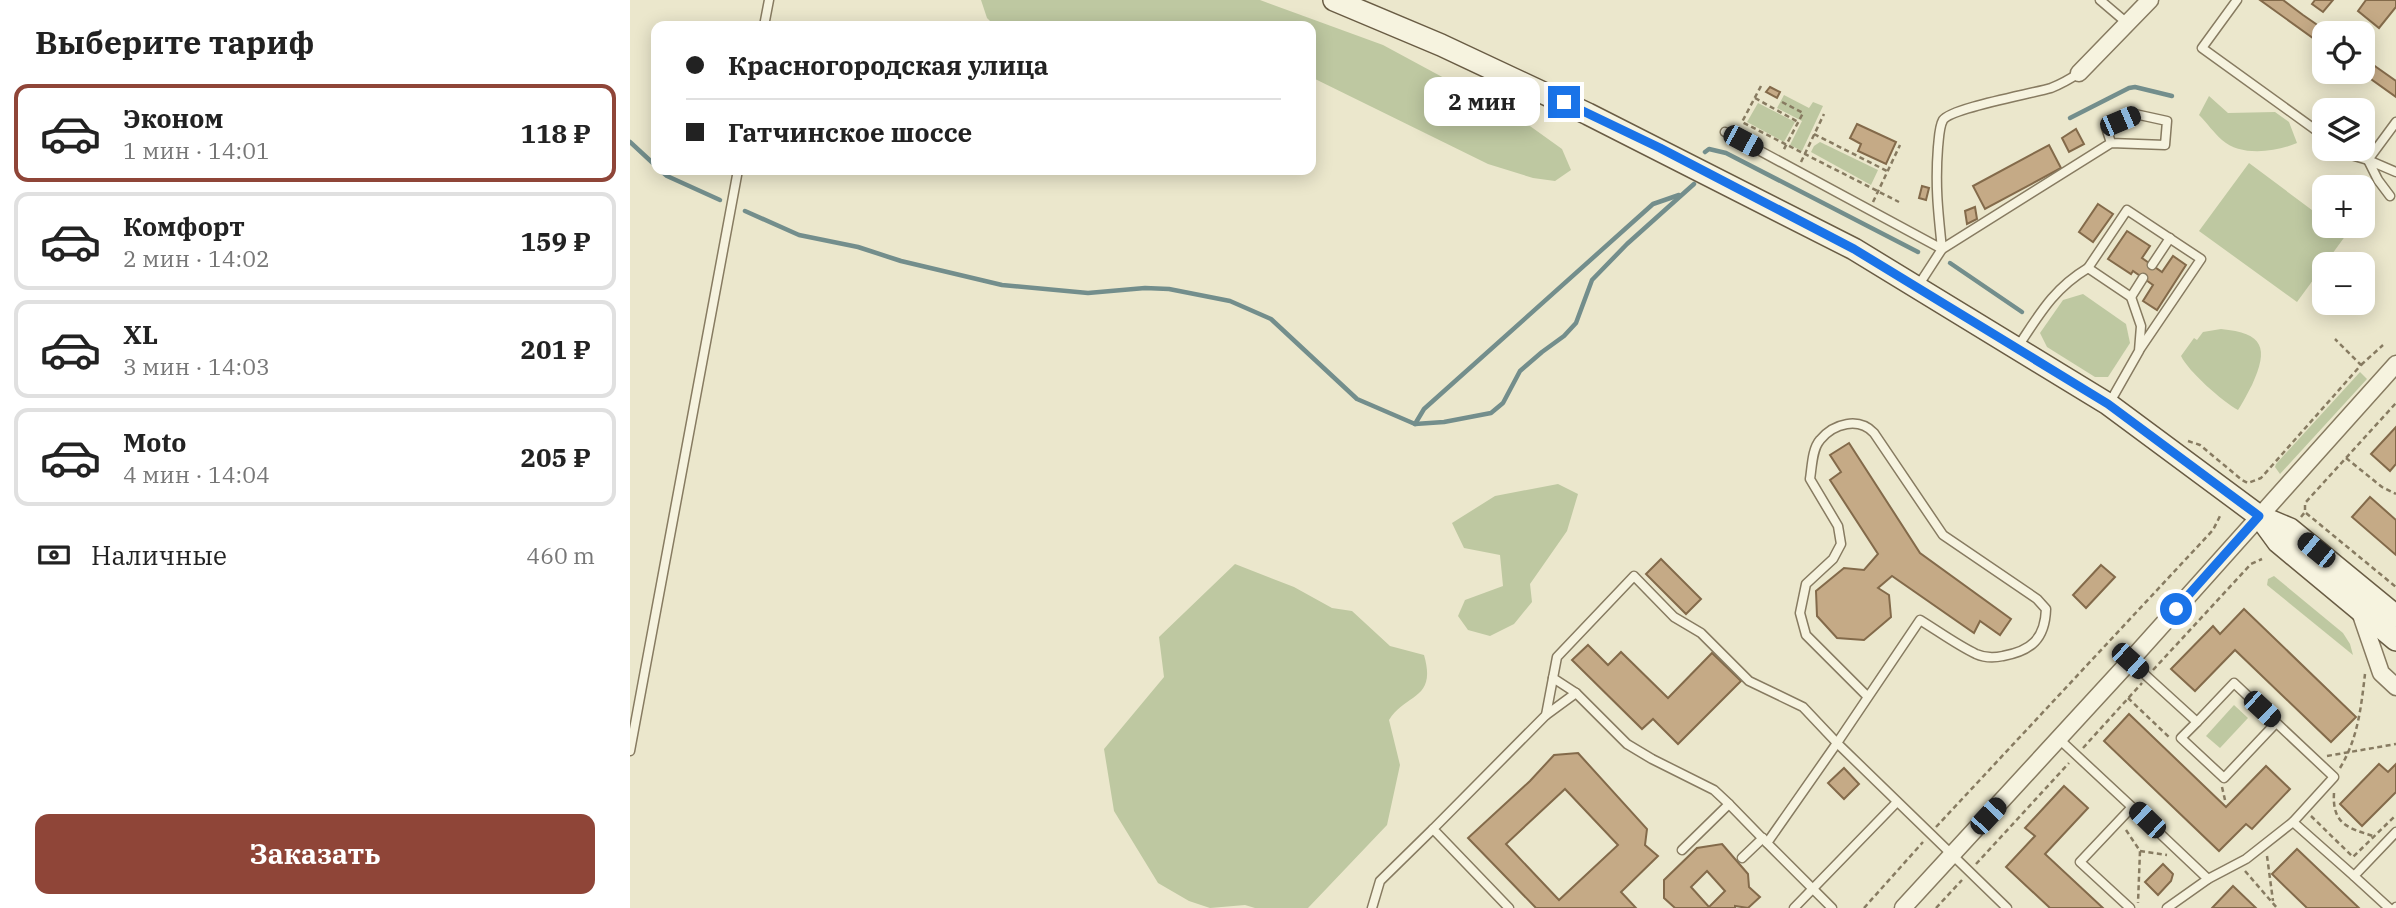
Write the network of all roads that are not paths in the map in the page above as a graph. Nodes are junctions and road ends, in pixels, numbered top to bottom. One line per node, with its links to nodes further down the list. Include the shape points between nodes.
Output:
1 (769, 0): 6 (lane)
2 (1334, 0): 24 (main road, via 1660,148)
3 (2100, 0): 7 (lane)
4 (2150, 0): 7 (street)
5 (2237, 0): 10 (lane, via 2202,48)
6 (765, 21)
7 (2128, 24): 8 (street)
8 (2079, 73): 20 (lane, via 2053,87 1970,106 1943,120 1935,189)
9 (2396, 122): 13 (lane)
10 (2312, 127)
11 (1725, 132): 20 (lane)
12 (2110, 143): 12 (lane, via 2106,127 2135,114 2167,121 2165,145); 20 (lane)
13 (2375, 150)
14 (2368, 161): 18 (lane)
15 (2370, 161): 16 (lane)
16 (2396, 172)
17 (737, 175): 44 (lane)
18 (2390, 196)
19 (2170, 238): 21 (lane); 22 (lane, via 2127,210); 27 (lane, via 2201,259)
20 (1942, 249): 24 (lane)
21 (2152, 265)
22 (2088, 268): 25 (lane); 26 (lane, via 2067,281 2047,303)
23 (2143, 278): 25 (lane)
24 (1917, 287): 26 (main road)
25 (2131, 297): 27 (lane, via 2141,326)
26 (2017, 348): 29 (main road)
27 (2139, 351): 29 (lane)
28 (2396, 364): 30 (street)
29 (2108, 404): 30 (main road)
30 (2259, 516): 31 (main road, via 2278,542); 32 (main road, via 2290,529); 34 (street)
31 (2359, 609): 33 (main road); 36 (street, via 2381,673)
32 (2396, 616)
33 (2396, 640)
34 (2130, 661): 40 (lane); 42 (street)
35 (1553, 678): 37 (lane); 39 (lane); 43 (lane, via 1557,657 1634,576 1749,681 1803,707)
36 (2396, 687)
37 (1576, 693): 39 (lane); 46 (lane, via 1627,744 1714,790)
38 (1867, 696): 38 (lane, via 1806,635 1800,614 1806,584 1833,559 1841,544 1838,526 1810,478 1815,449 1820,439 1855,422 1874,433 1943,535 2046,609 2046,624 2035,643 2022,653 1993,658 1978,655 1920,620); 43 (lane)
39 (1546, 715): 49 (lane)
40 (2197, 722): 41 (lane, via 2234,683); 41 (lane, via 2181,738 2224,778)
41 (2276, 723): 48 (lane, via 2334,778)
42 (2059, 738): 47 (lane); 53 (street)
43 (1837, 743): 45 (lane); 51 (lane)
44 (630, 751)
45 (1897, 802): 53 (lane); 57 (lane)
46 (1729, 804): 51 (lane); 52 (lane)
47 (2132, 807): 56 (lane); 64 (lane, via 2080,862)
48 (2293, 822): 55 (lane); 56 (lane)
49 (1433, 829): 58 (lane, via 1380,881); 59 (lane)
50 (2396, 832): 55 (lane)
51 (1765, 841): 54 (lane); 57 (lane)
52 (1682, 849)
53 (1952, 854): 62 (street); 63 (lane)
54 (1742, 858)
55 (2354, 876): 66 (lane)
56 (2208, 879): 65 (lane)
57 (1813, 889): 60 (lane); 61 (lane)
58 (1372, 908)
59 (1509, 908)
60 (1794, 908)
61 (1832, 908)
62 (1903, 908)
63 (2007, 908)
64 (2132, 908)
65 (2167, 908)
66 (2389, 908)

